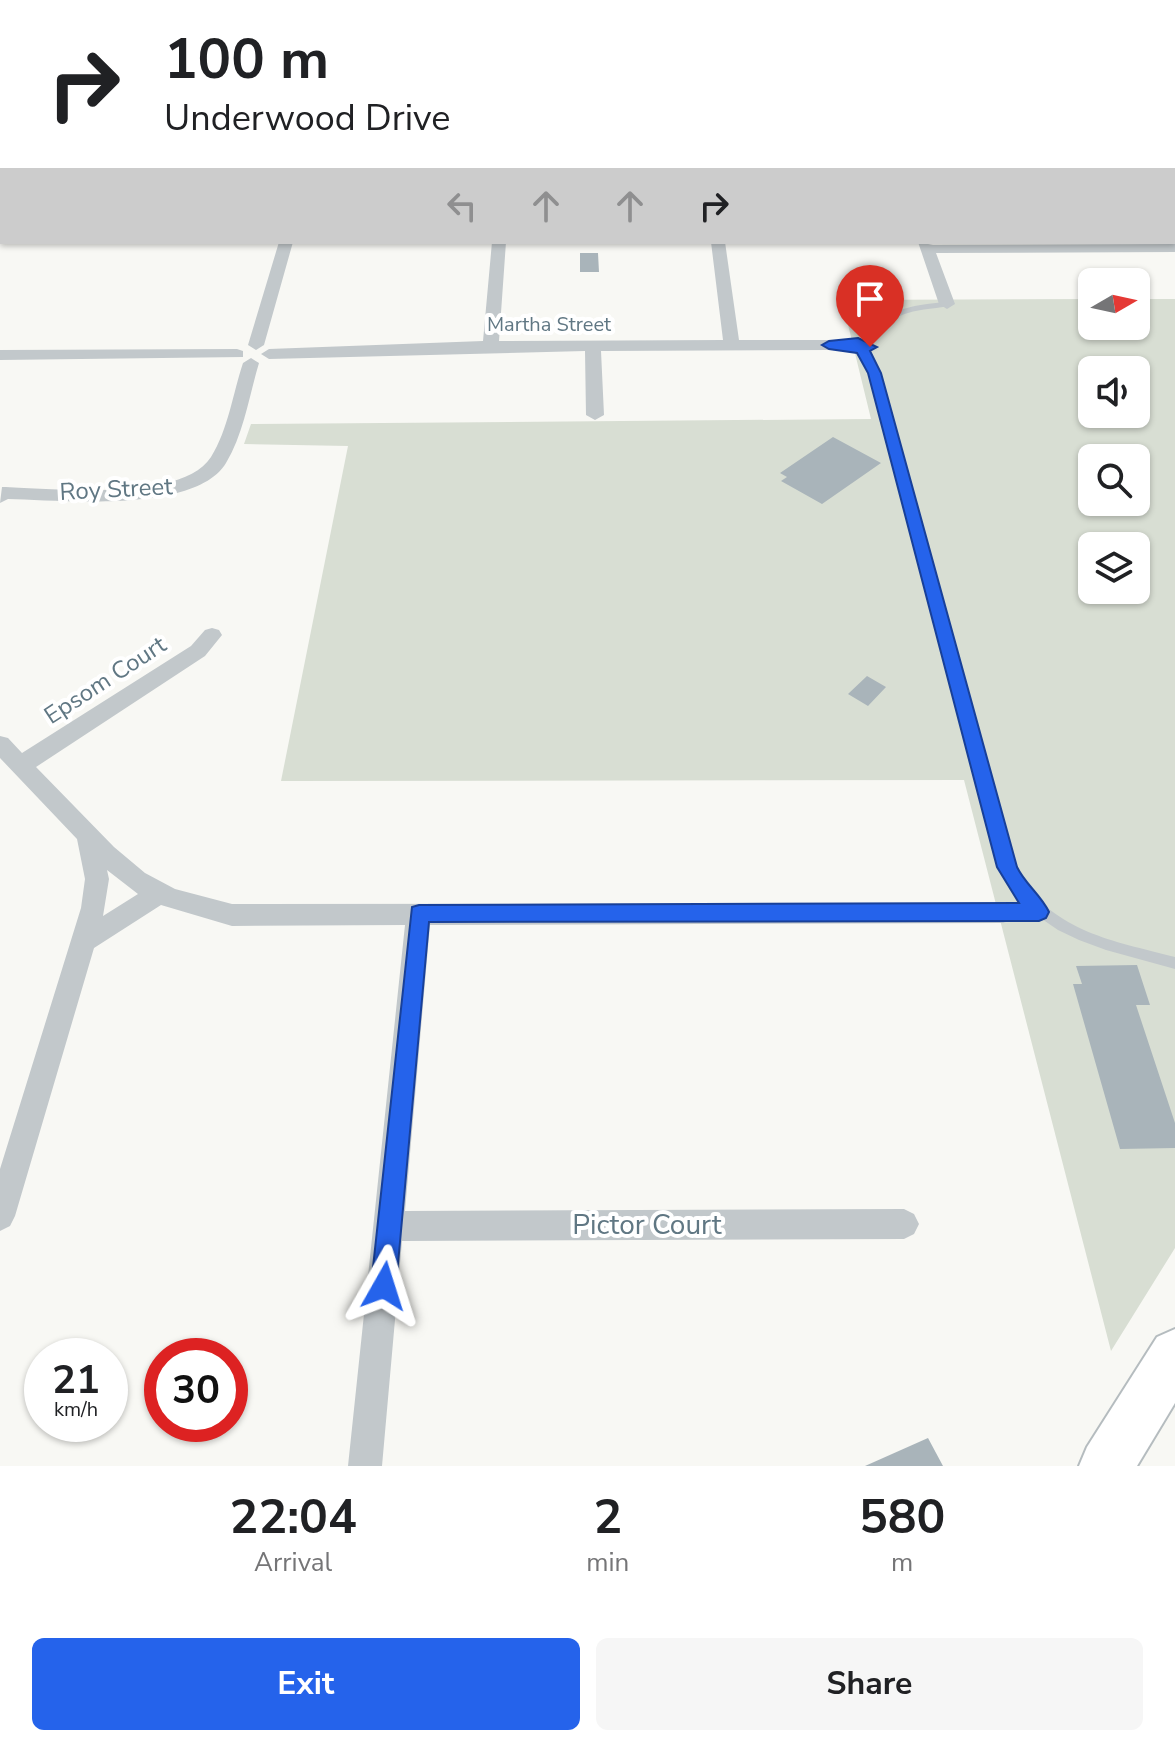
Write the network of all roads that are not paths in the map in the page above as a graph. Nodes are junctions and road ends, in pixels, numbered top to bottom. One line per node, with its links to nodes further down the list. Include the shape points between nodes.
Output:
1 (285, 244): 12 (street, Roy Street)
2 (499, 244): 10 (street)
3 (718, 244): 7 (street)
4 (926, 245): 5 (street); 6 (street)
5 (1175, 248)
6 (947, 304): 9 (lane, via 889,317)
7 (732, 345): 8 (street, Martha Street); 11 (street, Martha Street)
8 (829, 345): 9 (lane, Martha Street)
9 (860, 345): 21 (lane, via 875,373 1007,867)
10 (491, 346): 11 (street, Martha Street); 12 (street, Martha Street)
11 (593, 346): 14 (street)
12 (253, 354): 13 (street, Martha Street); 15 (street, Roy Street, via 216,465 188,484 154,492)
13 (0, 355)
14 (595, 415)
15 (1, 494)
16 (212, 635): 18 (street, Epsom Court, via 198,651)
17 (0, 744): 18 (street)
18 (21, 765): 19 (street)
19 (88, 835): 20 (street, via 131,880); 24 (street, via 97,879)
20 (156, 895): 23 (street, via 232,915); 24 (street)
21 (1039, 912): 22 (lane); 25 (lane, via 1071,931)
22 (1003, 913): 23 (street)
23 (419, 914): 29 (street)
24 (82, 942): 26 (street)
25 (1175, 963)
26 (10, 1150): 27 (street)
27 (0, 1216)
28 (904, 1224): 29 (street, Pictor Court)
29 (390, 1226): 31 (street)
30 (1175, 1355): 32 (main road)
31 (365, 1466)
32 (1106, 1466)

